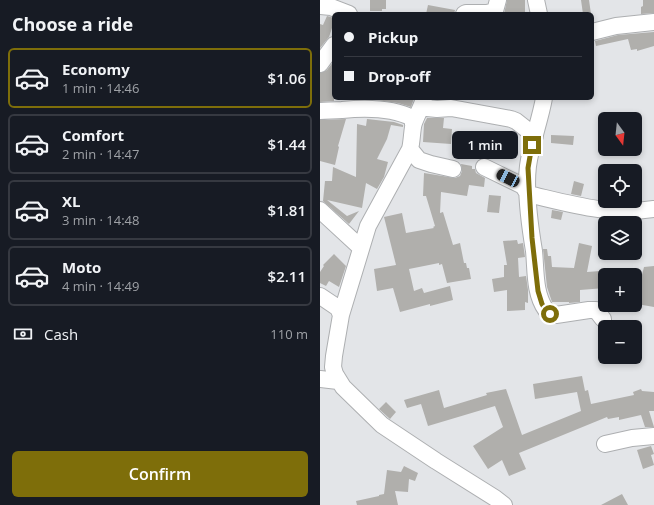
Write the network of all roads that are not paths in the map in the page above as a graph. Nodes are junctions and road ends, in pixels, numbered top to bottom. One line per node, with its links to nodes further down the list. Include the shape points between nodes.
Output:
1 (498, 0): 5 (street, via 494,11)
2 (536, 0): 6 (street)
3 (320, 6): 4 (street)
4 (344, 12)
5 (490, 12)
6 (539, 12)
7 (654, 22): 8 (street)
8 (594, 32)
9 (332, 48): 10 (street)
10 (320, 64)
11 (544, 100): 15 (street)
12 (423, 102): 14 (street); 15 (street, via 427,108 451,108 511,119)
13 (320, 111): 14 (street, via 387,110 405,114 412,118)
14 (413, 124): 16 (street)
15 (535, 136): 19 (street, via 528,168)
16 (410, 149): 18 (street, via 419,160); 22 (street, via 368,226)
17 (484, 167): 19 (street, via 523,186)
18 (453, 169)
19 (528, 194): 20 (street, via 610,212); 25 (street, via 538,291 542,304 550,314 596,310)
20 (654, 209)
21 (320, 210): 22 (street)
22 (361, 248): 24 (street)
23 (320, 296): 24 (street, via 338,308)
24 (341, 315): 27 (street, via 333,367)
25 (603, 319)
26 (320, 379): 27 (street)
27 (338, 381): 30 (street, via 382,425)
28 (654, 436): 29 (street)
29 (605, 444)
30 (504, 505)

